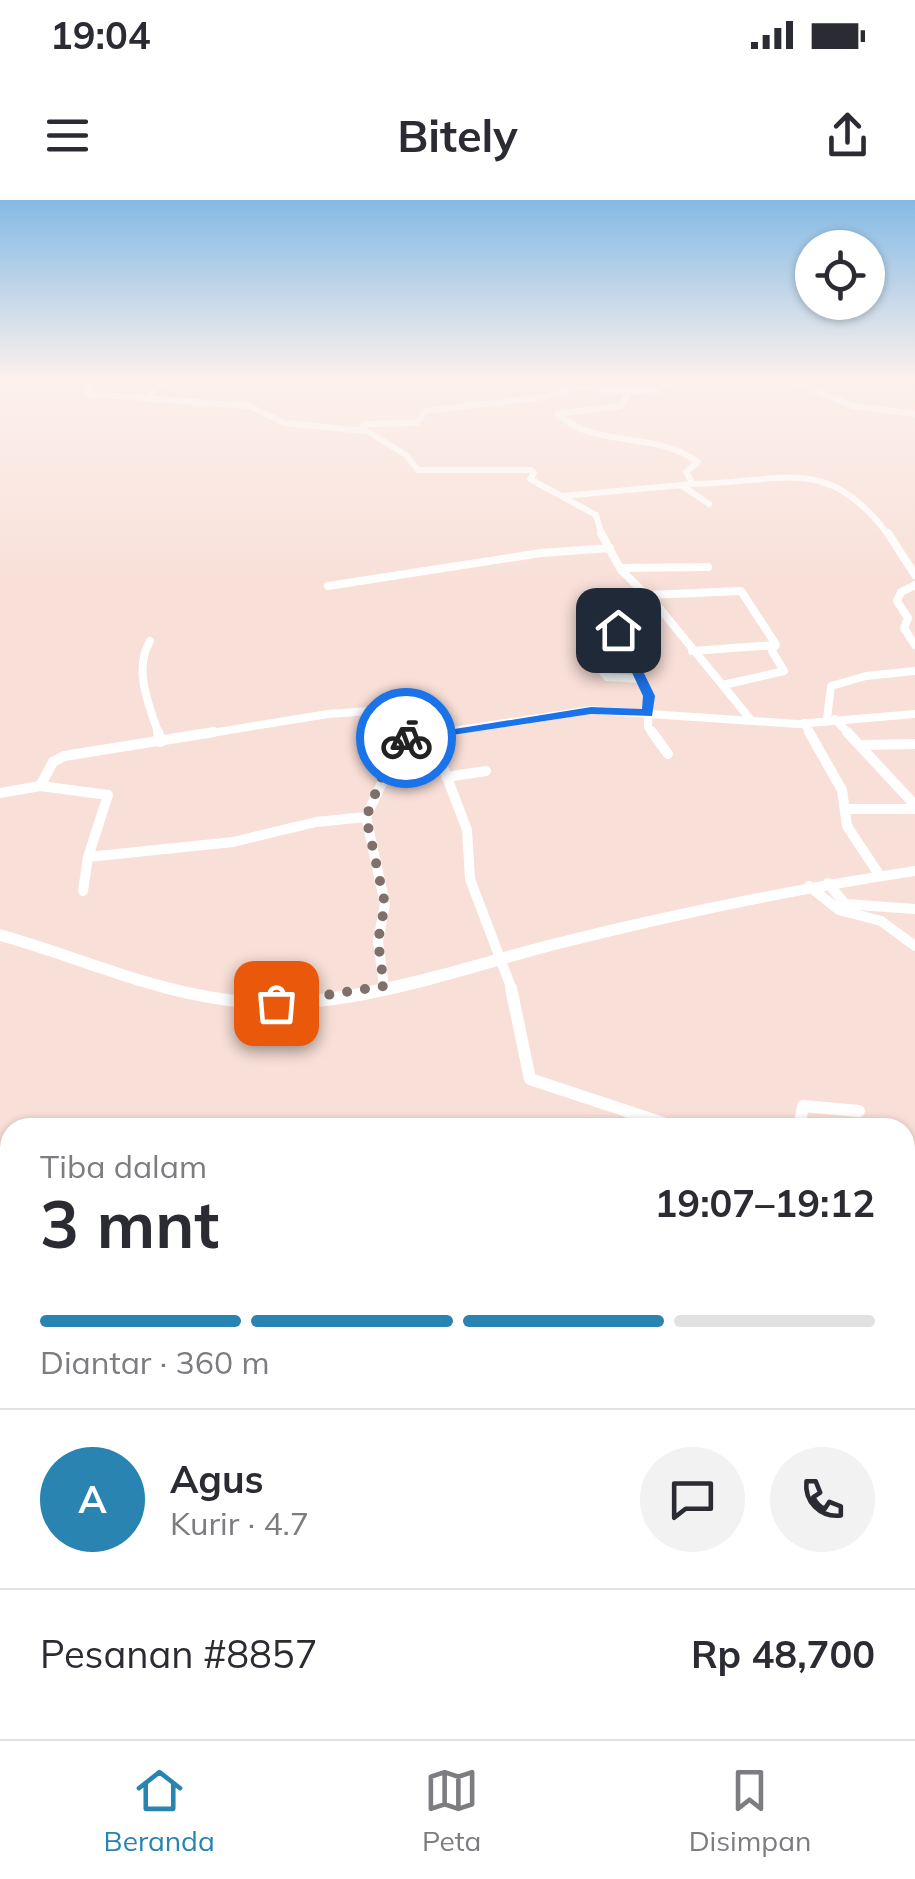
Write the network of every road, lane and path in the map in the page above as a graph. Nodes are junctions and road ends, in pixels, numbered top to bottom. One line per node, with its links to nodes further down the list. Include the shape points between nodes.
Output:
1 (402, 452): 4 (street, via 418,470 531,470 530,479)
2 (685, 452): 3 (street, via 698,462 686,472)
3 (689, 485): 4 (street); 5 (street); 9 (street, via 827,480 891,535)
4 (562, 496): 6 (street, via 596,515)
5 (708, 504)
6 (610, 548): 8 (street); 11 (street)
7 (708, 566): 8 (street)
8 (620, 568): 12 (street)
9 (915, 575)
10 (915, 585): 16 (street, via 898,601)
11 (328, 586)
12 (648, 595): 15 (street, via 740,590); 17 (street)
13 (624, 616): 20 (street, via 618,630)
14 (150, 640): 29 (street, via 144,672)
15 (776, 644): 17 (street); 21 (street, via 772,652 784,672)
16 (915, 645)
17 (692, 651): 21 (street)
18 (598, 665): 20 (street, via 608,677)
19 (914, 672): 24 (street, via 831,686)
20 (641, 679): 22 (street)
21 (723, 685): 25 (street)
22 (648, 714): 25 (street); 27 (street, via 591,710); 32 (street, via 651,734)
23 (915, 714): 24 (street)
24 (831, 719): 26 (street); 31 (street)
25 (751, 720): 26 (street)
26 (804, 723): 39 (street)
27 (431, 736): 28 (street); 34 (street)
28 (402, 738): 29 (street, via 380,710); 40 (street)
29 (161, 742): 35 (street, via 57,759)
30 (915, 744): 31 (street)
31 (863, 745): 37 (street)
32 (668, 754)
33 (486, 771): 34 (street)
34 (446, 777): 49 (street, via 466,830 470,880)
35 (40, 786): 36 (street); 41 (street, via 107,794)
36 (0, 793)
37 (911, 795): 38 (street)
38 (915, 807): 39 (street)
39 (846, 809): 43 (street, via 847,826)
40 (366, 817): 41 (street, via 233,842); 50 (street, via 385,904 378,941)
41 (88, 857): 45 (street)
42 (915, 871): 43 (highway)
43 (880, 876): 44 (highway)
44 (819, 885): 46 (street, via 844,904); 48 (street, via 839,910 881,921); 49 (highway)
45 (83, 890)
46 (915, 909)
47 (0, 935): 50 (highway, via 154,987 216,998 276,1003)
48 (915, 946)
49 (502, 958): 50 (highway); 52 (street, via 530,1079)
50 (384, 986)
51 (859, 1111): 53 (street, via 803,1106)
52 (648, 1118)
53 (801, 1118)

